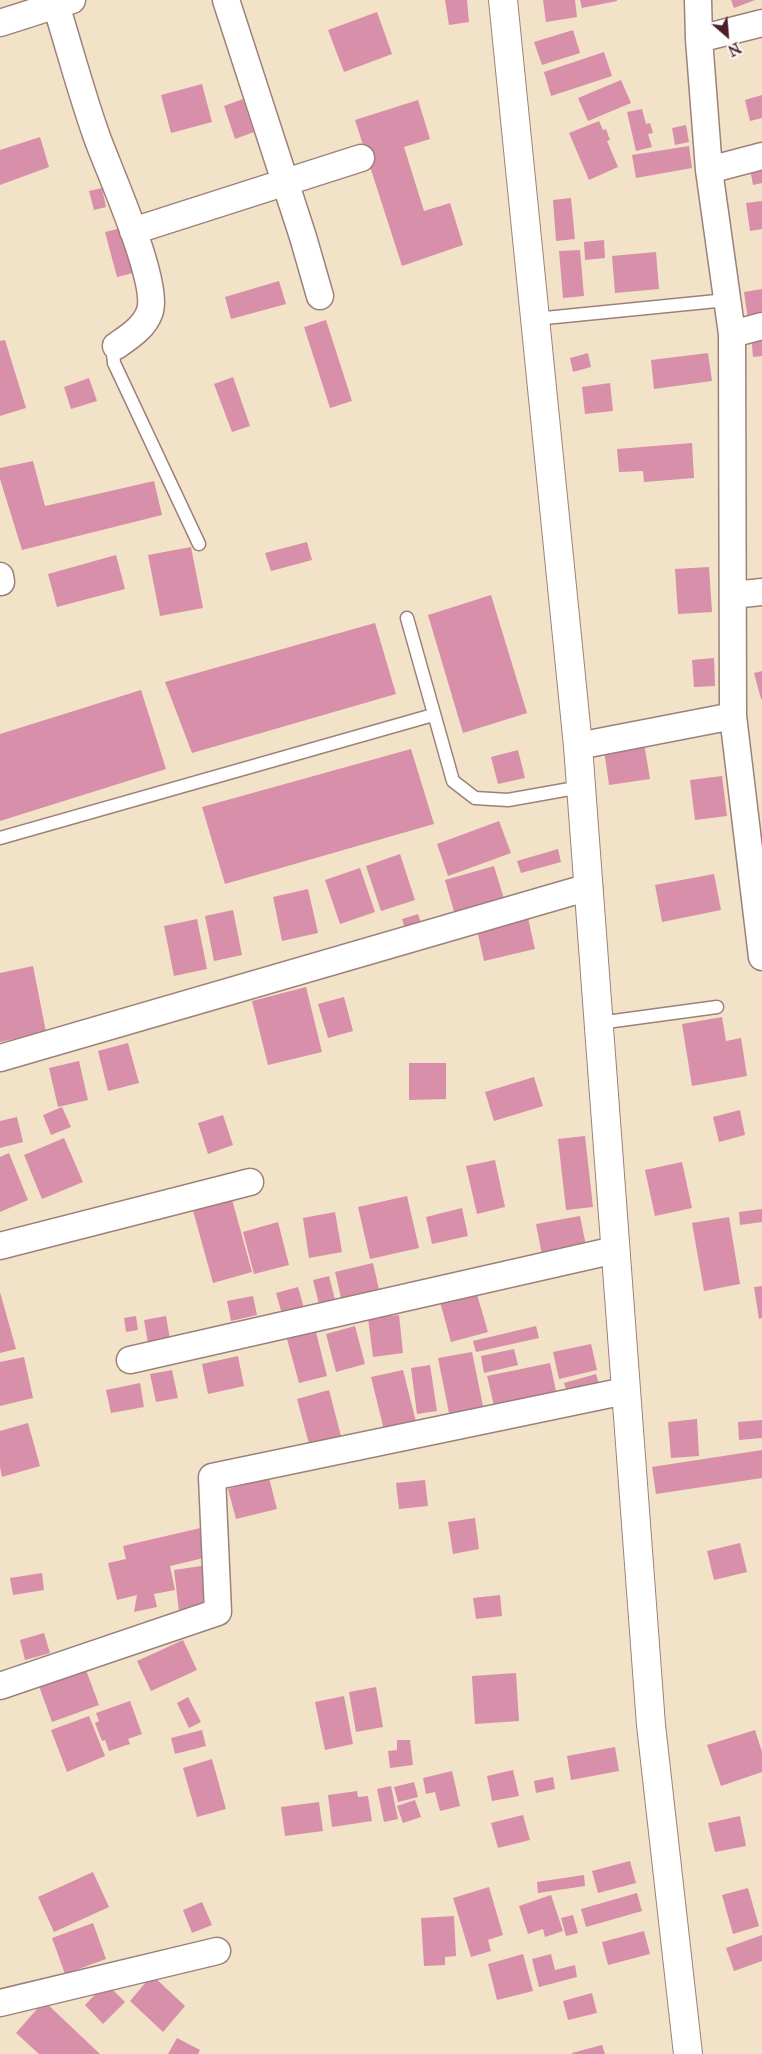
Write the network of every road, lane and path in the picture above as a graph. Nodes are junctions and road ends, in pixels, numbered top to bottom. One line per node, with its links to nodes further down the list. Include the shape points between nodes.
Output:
1 (226, 0): 11 (street)
2 (503, 0): 15 (main road)
3 (698, 0): 7 (street)
4 (64, 2): 5 (street); 12 (street, via 98,139)
5 (0, 23)
6 (762, 23): 7 (street)
7 (699, 39): 10 (street)
8 (762, 156): 10 (street)
9 (360, 158): 11 (street)
10 (709, 170): 14 (street)
11 (286, 184): 12 (street); 13 (street)
12 (133, 231): 18 (street, via 149,288 150,310 139,330)
13 (320, 296)
14 (727, 300): 15 (lane); 17 (street)
15 (535, 319): 25 (main road)
16 (762, 326): 17 (street)
17 (732, 334): 21 (street)
18 (116, 346): 19 (lane, via 114,363)
19 (199, 544)
20 (762, 592): 21 (street)
21 (733, 595): 24 (street)
22 (407, 618): 23 (lane)
23 (433, 715): 26 (lane, via 453,781 475,798 508,800); 27 (lane)
24 (733, 716): 25 (street); 28 (street)
25 (578, 746): 26 (main road)
26 (581, 787): 29 (main road)
27 (0, 838)
28 (756, 863): 30 (street)
29 (589, 887): 32 (main road); 33 (street)
30 (762, 957)
31 (718, 1008): 32 (lane)
32 (599, 1023): 36 (main road)
33 (0, 1058)
34 (250, 1182): 35 (street)
35 (0, 1246)
36 (615, 1250): 37 (street); 38 (main road)
37 (130, 1360)
38 (625, 1391): 39 (street, via 212,1476 218,1612); 42 (main road, via 651,1725)
39 (0, 1686)
40 (217, 1951): 41 (street)
41 (0, 2003)
42 (688, 2054)

